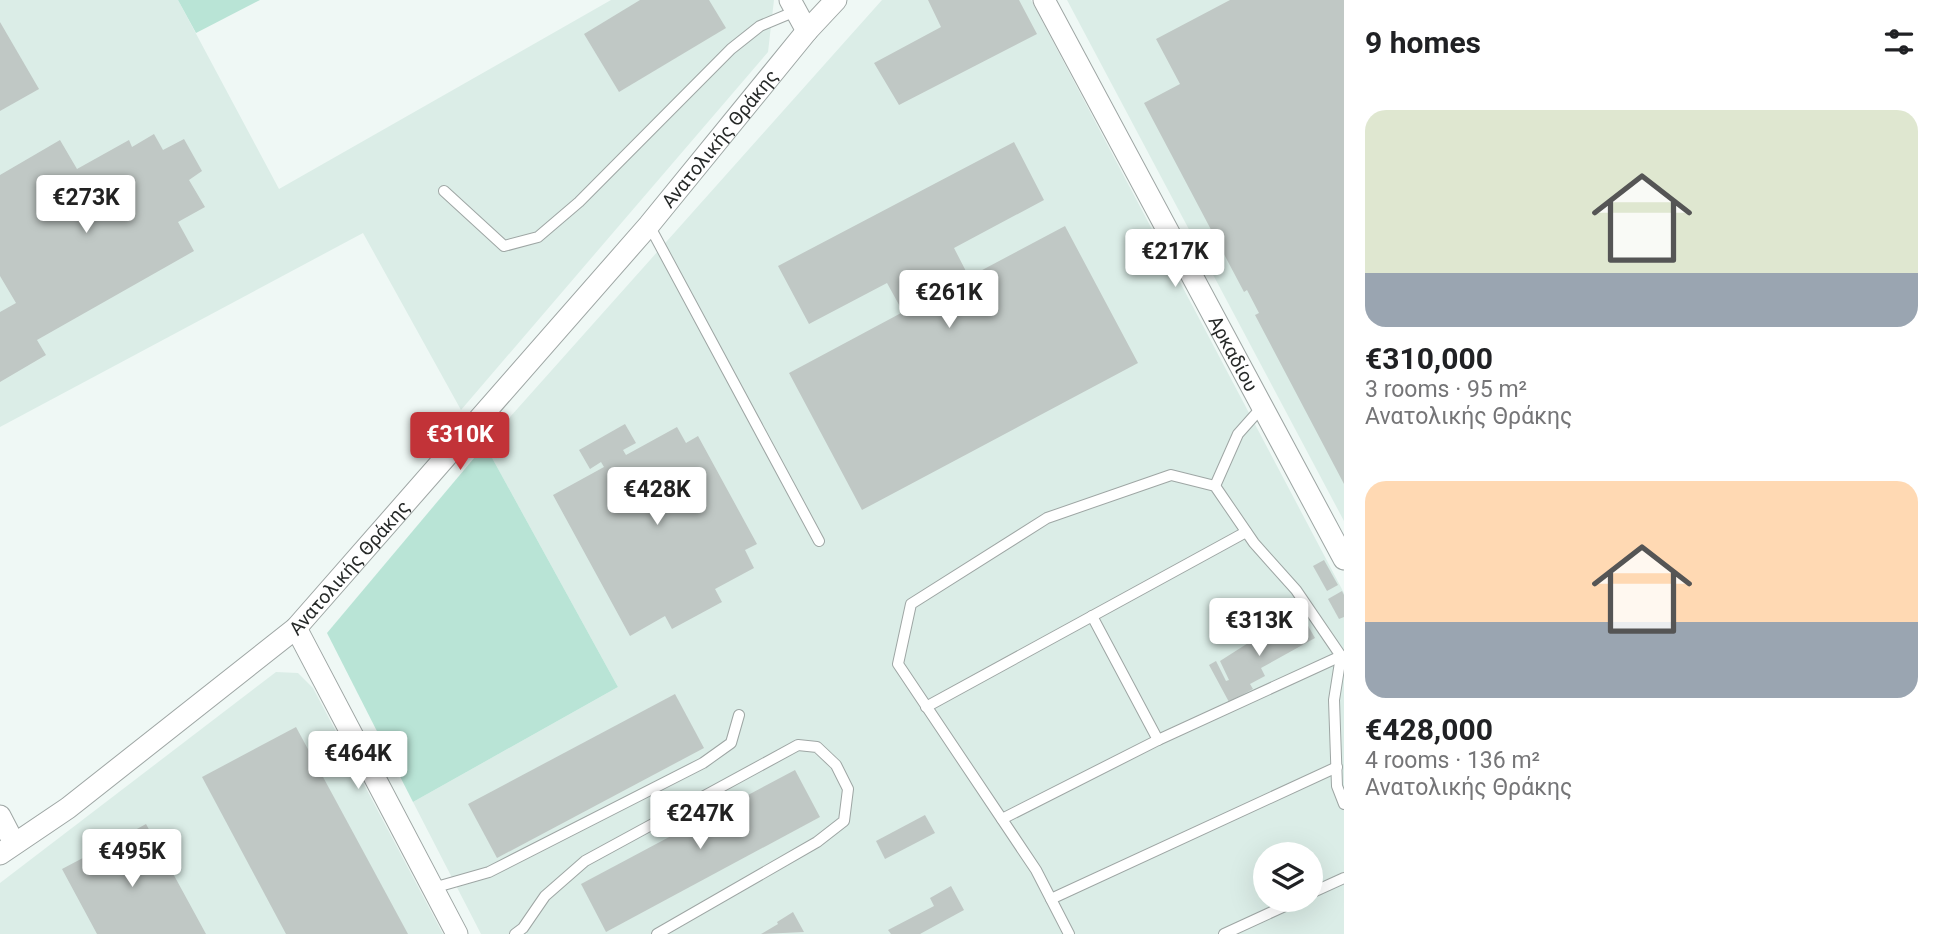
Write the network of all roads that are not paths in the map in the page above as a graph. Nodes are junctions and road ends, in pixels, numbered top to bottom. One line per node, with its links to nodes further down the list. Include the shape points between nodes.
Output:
1 (836, 0): 4 (street, Ανατολικής Θράκης)
2 (1044, 0): 7 (street, Αρκαδίου)
3 (793, 5): 4 (street); 5 (lane, via 731,48 579,202 538,237 505,246)
4 (807, 32): 6 (street, Ανατολικής Θράκης)
5 (444, 191)
6 (649, 225): 10 (lane); 13 (street, Ανατολικής Θράκης)
7 (1262, 407): 8 (lane, via 1238,434); 11 (street, Αρκαδίου)
8 (1214, 486): 9 (lane); 16 (lane, via 1171,475 1047,518 911,604 898,664)
9 (1245, 532): 12 (lane); 14 (lane, via 1296,590)
10 (820, 541)
11 (1344, 559)
12 (1092, 616): 16 (lane); 18 (lane)
13 (296, 628): 23 (street, Ανατολικής Θράκης, via 68,808); 25 (street)
14 (1341, 656): 15 (lane); 18 (lane)
15 (1339, 697): 19 (lane)
16 (926, 707): 22 (lane)
17 (739, 715): 25 (lane, via 732,743 703,763 488,872)
18 (1158, 740): 22 (lane)
19 (1337, 767): 20 (lane, via 1337,786); 27 (lane)
20 (1344, 804)
21 (0, 816): 23 (street)
22 (1002, 818): 27 (lane)
23 (7, 849)
24 (1344, 878): 26 (lane)
25 (433, 888): 29 (street)
26 (1323, 888)
27 (1051, 899): 32 (lane)
28 (1272, 912): 33 (lane)
29 (457, 934)
30 (515, 934): 31 (lane, via 545,896 585,861 798,746 817,747 836,765 848,789 845,821 817,842)
31 (657, 934)
32 (1069, 934)
33 (1224, 934)

